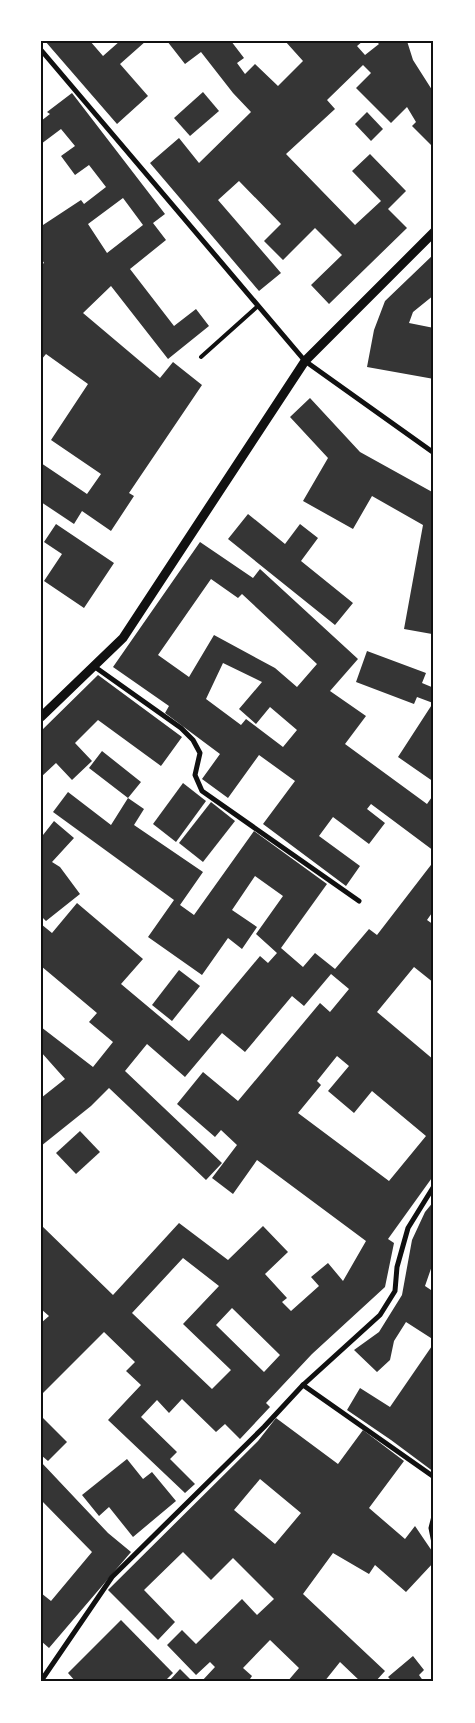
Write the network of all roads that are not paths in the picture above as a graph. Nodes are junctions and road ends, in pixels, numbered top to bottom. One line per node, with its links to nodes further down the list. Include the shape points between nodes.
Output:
1 (41, 50): 3 (street)
2 (434, 232): 5 (street)
3 (258, 306): 4 (lane); 5 (street)
4 (201, 357)
5 (305, 361): 6 (street); 7 (street, via 124,638)
6 (434, 453)
7 (95, 666): 8 (street); 9 (street, via 193,740 200,753 195,775 202,791)
8 (41, 717)
9 (359, 901)
10 (434, 1186): 11 (street, via 408,1228 397,1267 395,1291 380,1315)
11 (303, 1385): 12 (street); 15 (street, via 112,1576)
12 (434, 1477)
13 (434, 1516): 14 (street, via 430,1528)
14 (434, 1543)
15 (41, 1681)

